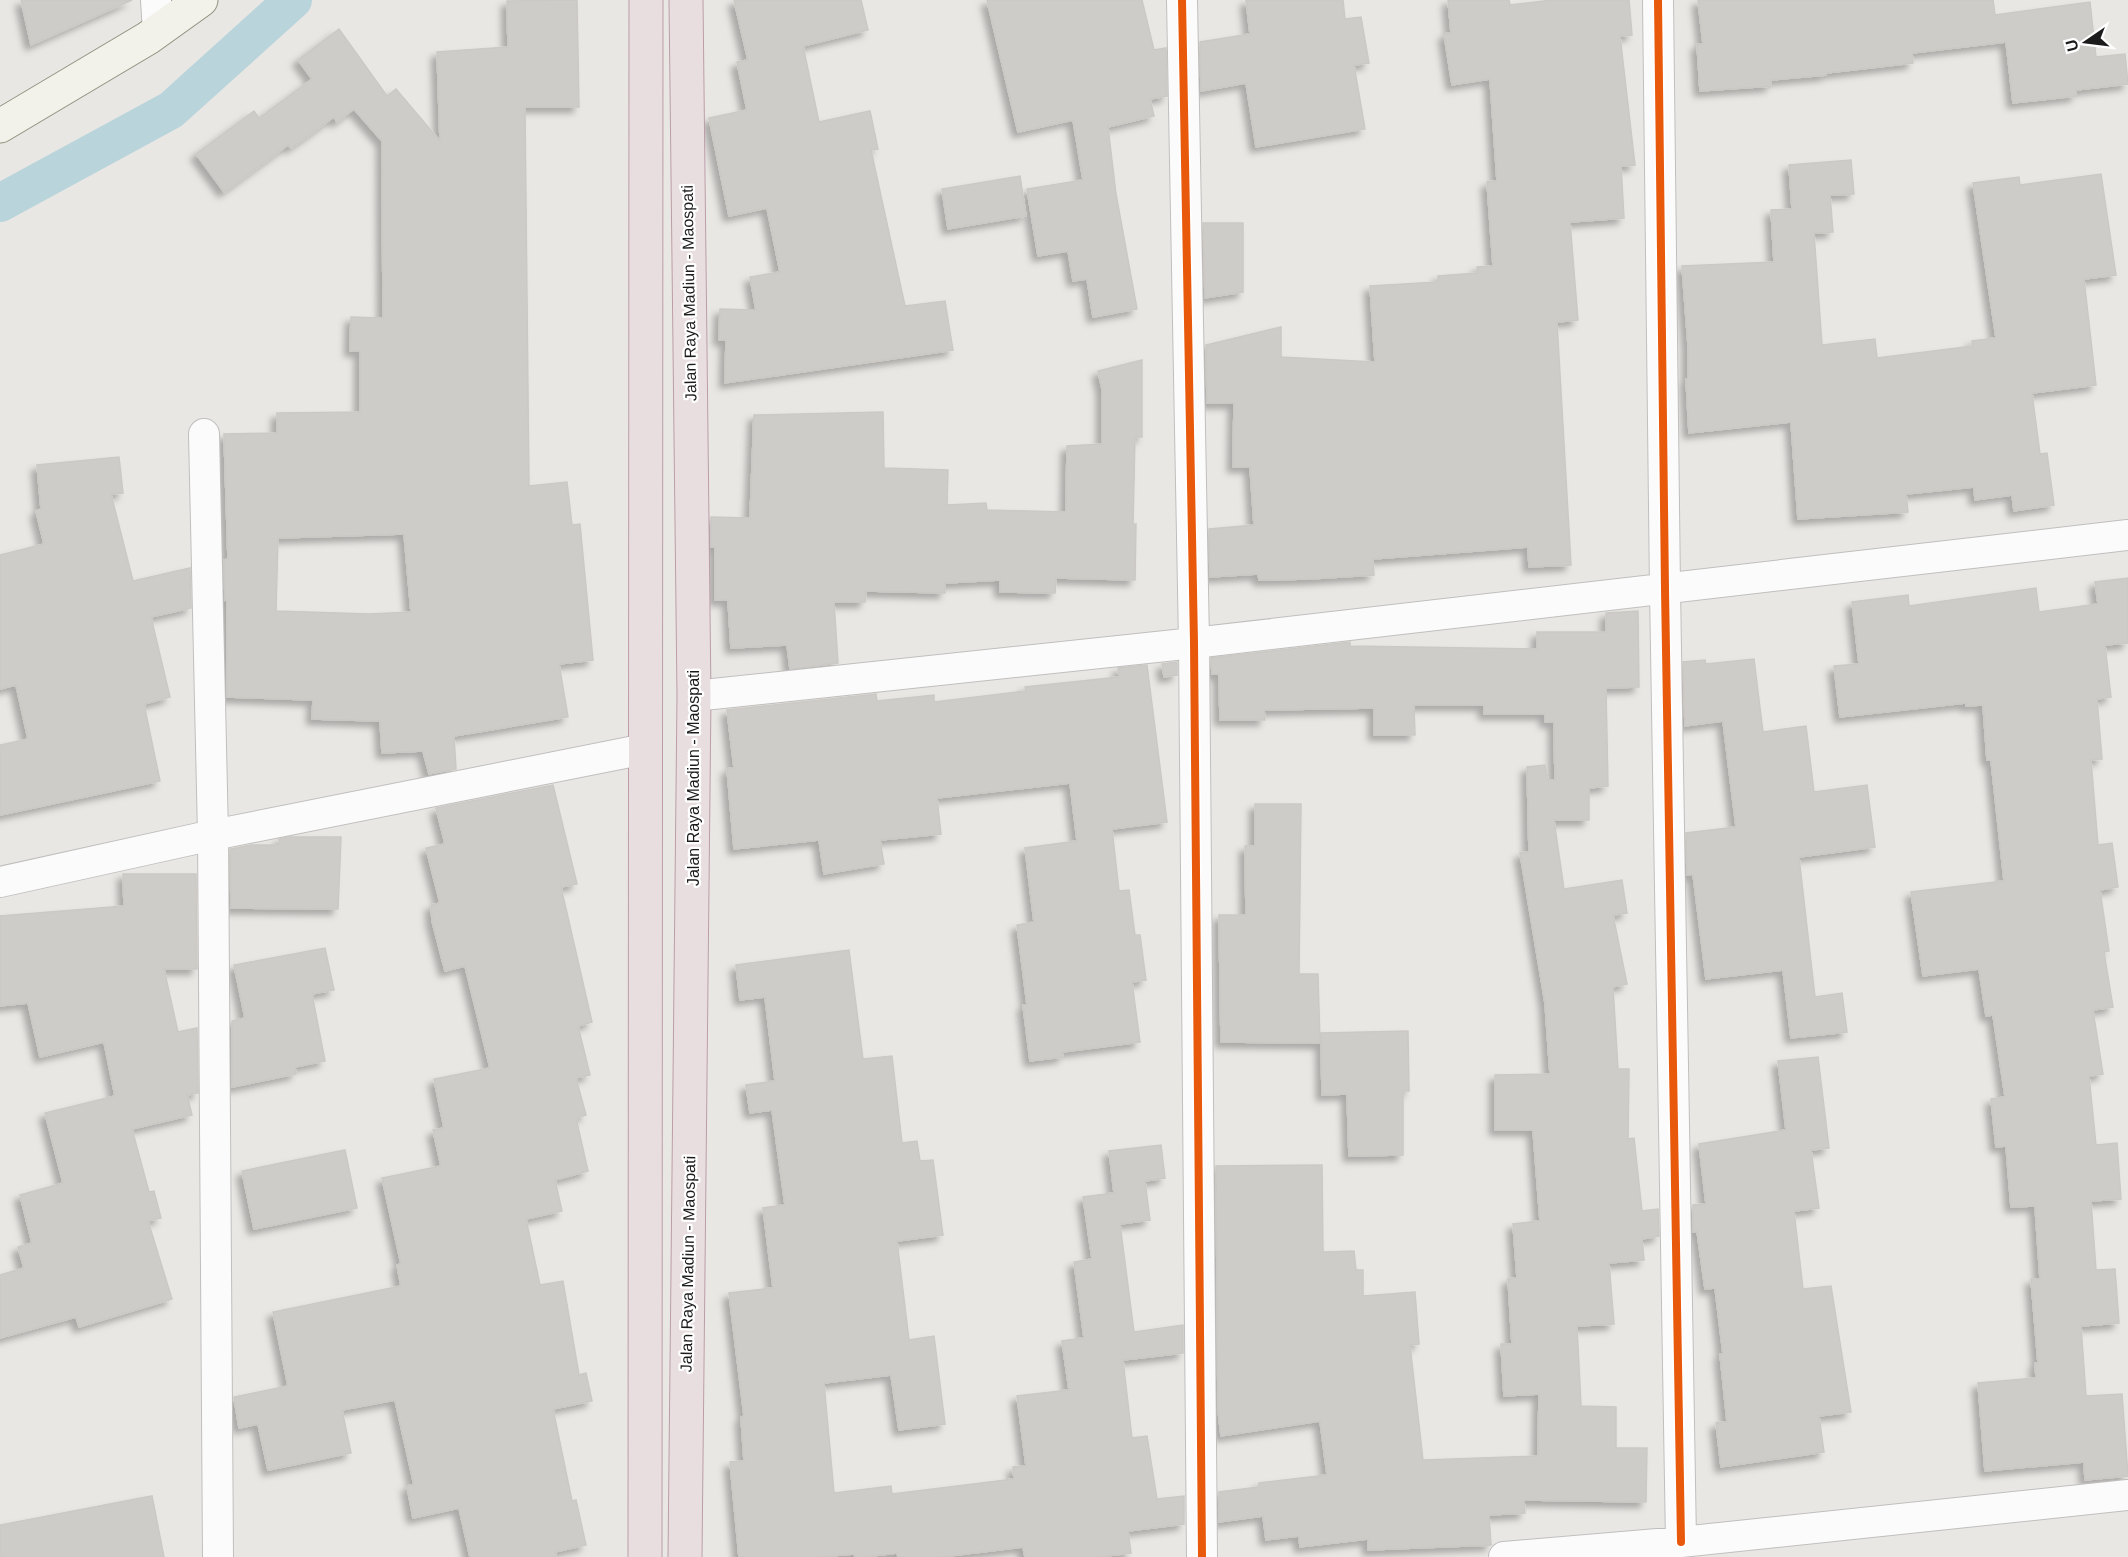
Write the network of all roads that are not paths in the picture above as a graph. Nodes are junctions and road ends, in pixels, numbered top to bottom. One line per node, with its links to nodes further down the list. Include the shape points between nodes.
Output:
1 (201, 0): 6 (street)
2 (646, 0): 13 (highway)
3 (686, 0): 12 (highway, Jalan Raya Madiun - Maospati)
4 (1182, 0): 11 (street)
5 (1658, 0): 10 (street)
6 (157, 16): 7 (street)
7 (0, 126)
8 (204, 434): 14 (street)
9 (2128, 535): 10 (street)
10 (1665, 590): 11 (street); 19 (street)
11 (1194, 644): 12 (street); 23 (street)
12 (694, 696): 16 (highway, Jalan Raya Madiun - Maospati)
13 (645, 749): 14 (street); 17 (highway)
14 (213, 835): 15 (street); 20 (street)
15 (0, 882)
16 (690, 1042): 17 (highway); 22 (highway, Jalan Raya Madiun - Maospati)
17 (645, 1052): 21 (highway)
18 (2128, 1495): 19 (street)
19 (1681, 1542): 24 (street)
20 (218, 1557)
21 (645, 1557)
22 (685, 1557)
23 (1202, 1557)
24 (1504, 1557)

